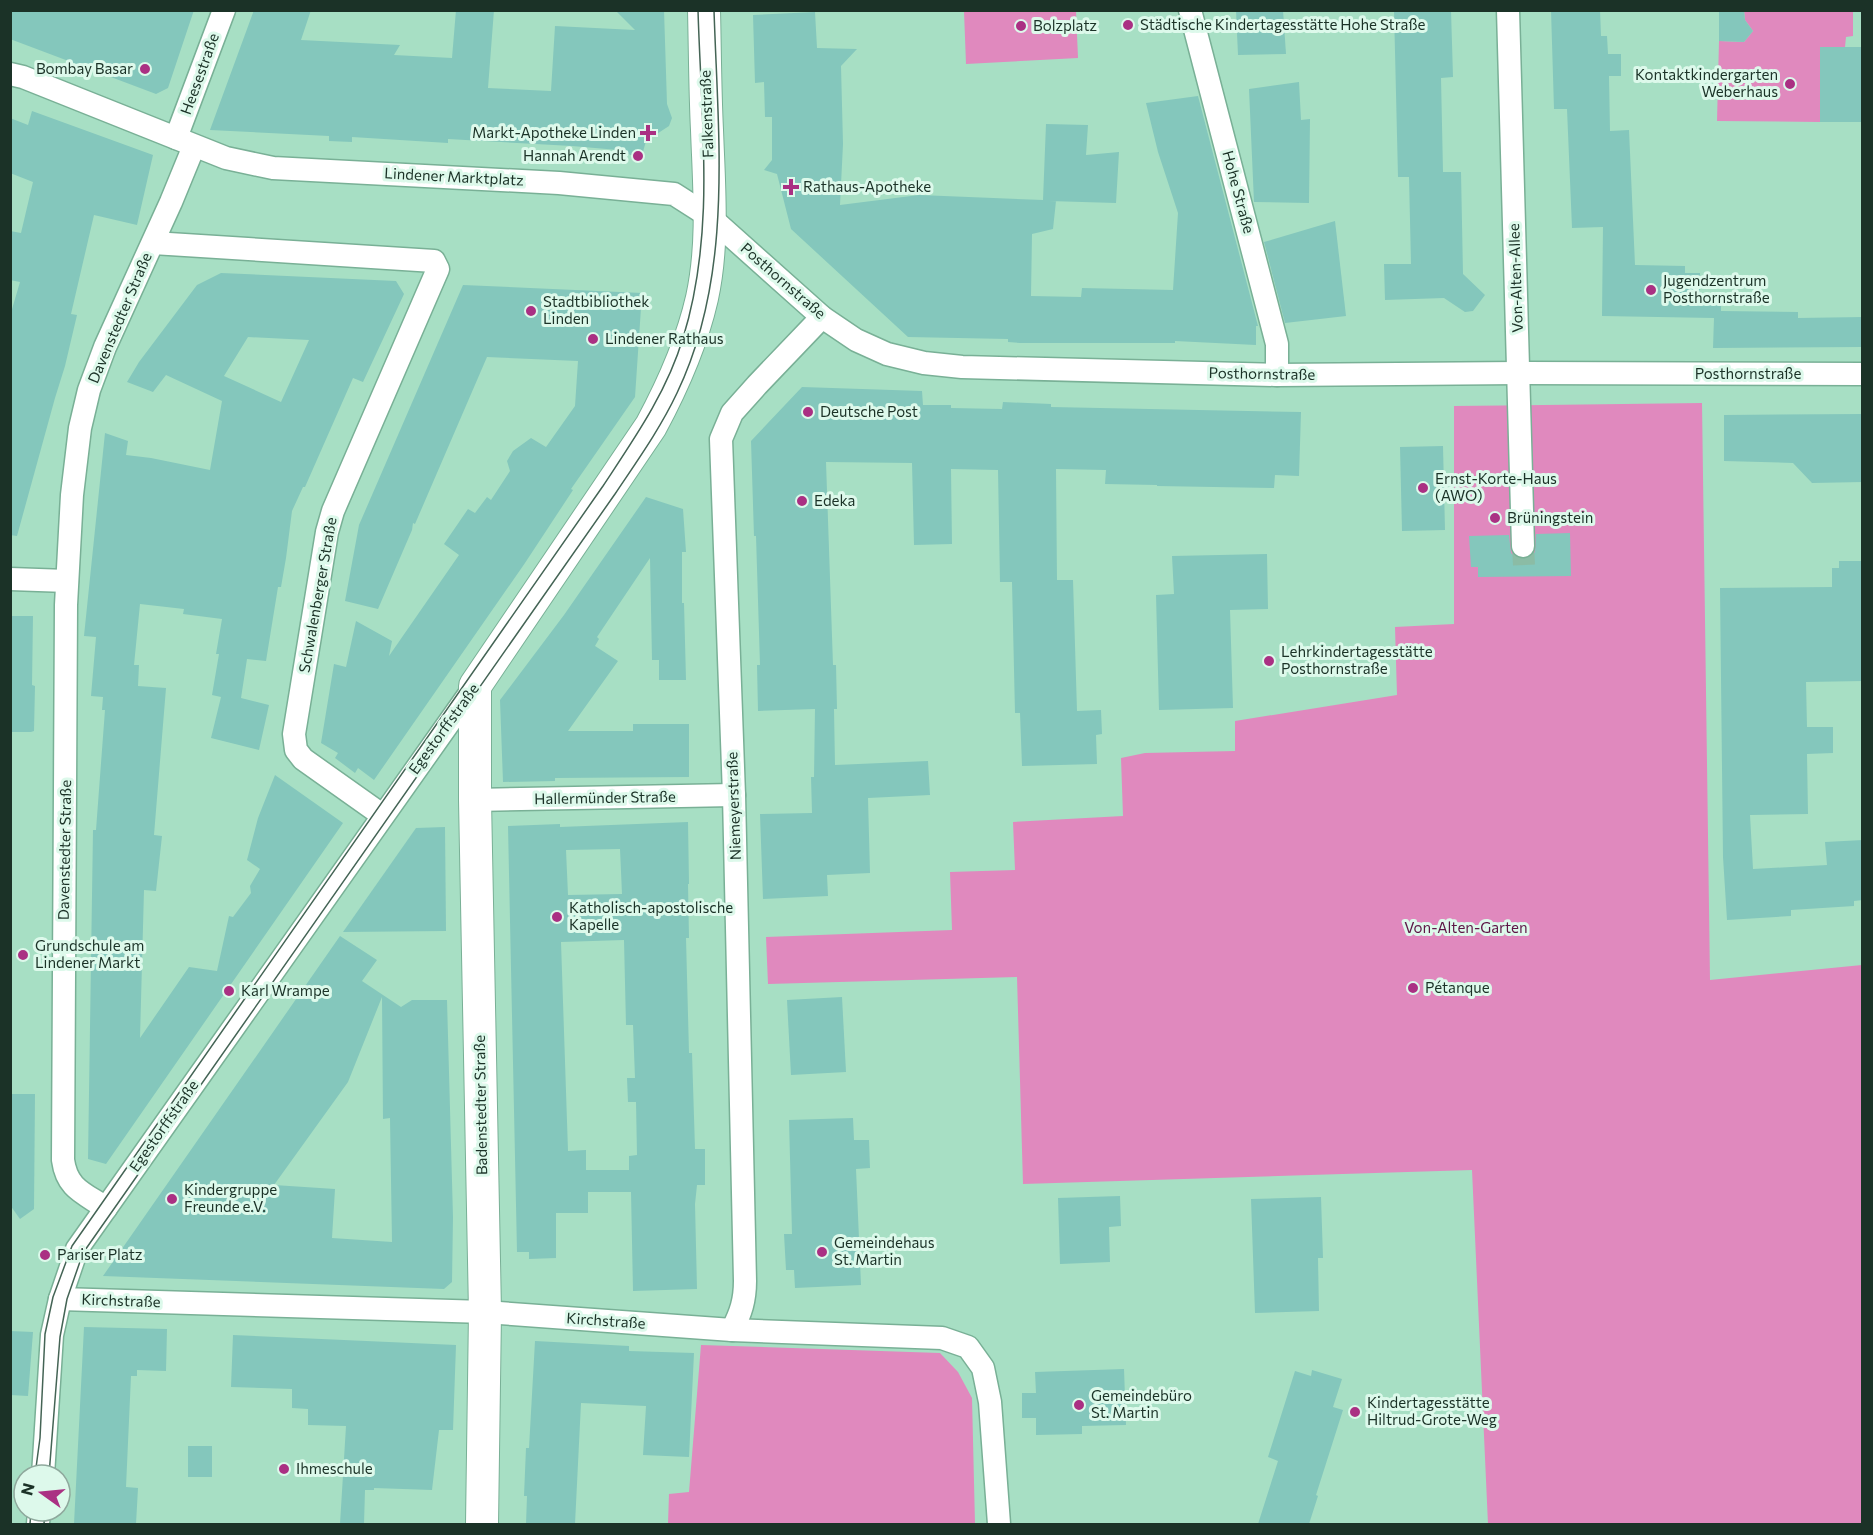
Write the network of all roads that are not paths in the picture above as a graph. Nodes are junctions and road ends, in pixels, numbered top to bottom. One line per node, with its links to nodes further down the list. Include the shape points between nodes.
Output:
1 (224, 10): 6 (street, Heesestraße)
2 (704, 10): 7 (street, Falkenstraße)
3 (1190, 10): 12 (street, Hohe Straße, via 1277,344)
4 (1508, 10): 10 (street, Von-Alten-Allee)
5 (10, 74): 6 (street, Lindener Marktplatz)
6 (185, 142): 7 (street, Lindener Marktplatz, via 226,158 273,168 559,183 675,194); 8 (street)
7 (711, 217): 9 (street, Posthornstraße); 16 (street, Egestorffstraße, via 702,300 673,385 651,426)
8 (153, 243): 15 (street, Davenstedter Straße, via 105,347 87,399 72,495); 19 (street, Schwalenberger Straße, via 434,261 438,269 333,511 294,734 296,750 303,759)
9 (822, 317): 12 (street, Posthornstraße, via 856,340 887,354 963,368); 17 (street, Niemeyerstraße, via 732,413 721,439)
10 (1519, 373): 11 (street, Posthornstraße); 12 (street, Posthornstraße); 13 (street, Von-Alten-Allee)
11 (1863, 374)
12 (1277, 375)
13 (1523, 546)
14 (10, 579): 15 (street)
15 (68, 581): 20 (street, Davenstedter Straße, via 63,1160 70,1184)
16 (475, 686): 18 (street, Badenstedter Straße); 19 (street, Egestorffstraße)
17 (734, 795): 18 (street, Hallermünder Straße); 23 (street, Niemeyerstraße, via 745,1298)
18 (475, 800): 22 (street, Badenstedter Straße)
19 (382, 815): 20 (street, Egestorffstraße)
20 (106, 1208): 21 (street, via 77,1249)
21 (60, 1299): 22 (street, Kirchstraße); 24 (street, via 52,1335)
22 (485, 1312): 23 (street, Kirchstraße); 25 (street, Badenstedter Straße)
23 (732, 1330): 26 (street, Kirchstraße, via 942,1338 968,1347 983,1368 990,1402)
24 (44, 1463)
25 (482, 1524)
26 (999, 1524)

